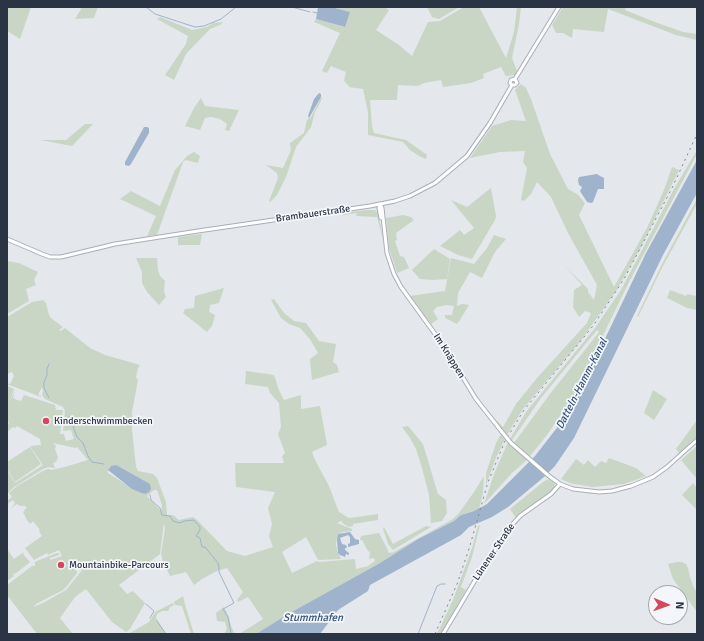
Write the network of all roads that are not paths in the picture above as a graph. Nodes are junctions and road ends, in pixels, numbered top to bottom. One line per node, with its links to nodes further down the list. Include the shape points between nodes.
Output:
1 (559, 7): 2 (street, Brambauerstraße, via 515,79 517,83 512,85 475,146 435,183 410,196)
2 (380, 204): 3 (street, Brambauerstraße); 4 (street); 5 (street, Im Knäppen)
3 (370, 206): 4 (street); 6 (street, Brambauerstraße, via 135,241 64,256 50,257)
4 (379, 211): 5 (street)
5 (383, 225): 8 (street, Im Knäppen, bridge, via 390,264 401,287 443,344 476,399 512,443)
6 (7, 239)
7 (697, 440): 8 (street, Im Knäppen, via 661,472 631,486 594,492)
8 (560, 484): 9 (street, Lünener Straße, via 511,526)
9 (443, 634)

